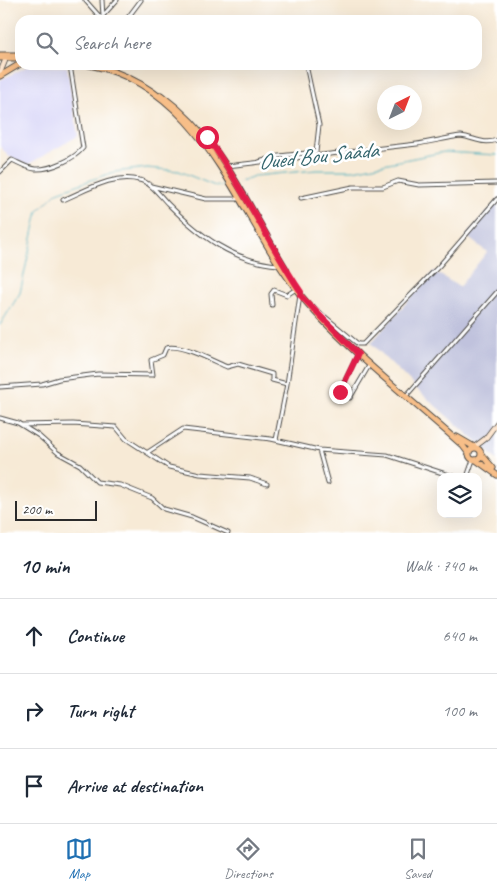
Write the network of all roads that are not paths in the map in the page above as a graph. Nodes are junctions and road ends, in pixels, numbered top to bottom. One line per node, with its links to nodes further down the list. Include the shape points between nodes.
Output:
1 (85, 0): 5 (street)
2 (102, 0): 6 (street)
3 (117, 0): 7 (street)
4 (141, 0): 8 (street)
5 (98, 15)
6 (101, 15)
7 (104, 15)
8 (130, 15)
9 (9, 56): 10 (main road); 11 (main road); 17 (main road)
10 (0, 57)
11 (15, 57)
12 (15, 67): 17 (main road)
13 (71, 70): 21 (street, via 82,148 73,157 42,168 35,169 10,160)
14 (103, 70): 20 (main road, via 131,80 155,94 194,130)
15 (112, 70): 20 (main road, via 146,85 183,112 207,137)
16 (307, 70): 19 (street, via 319,125 316,152 279,156)
17 (0, 75)
18 (497, 140): 19 (street, via 482,143 455,137 445,141)
19 (253, 164): 20 (street)
20 (228, 170): 25 (main road); 29 (main road)
21 (0, 172)
22 (497, 183): 24 (street, via 419,185 398,181 383,187 352,187)
23 (150, 186): 25 (street, via 206,199); 27 (street, via 132,179 110,182); 28 (street, via 184,220 229,253)
24 (301, 198)
25 (240, 199): 28 (main road)
26 (497, 199): 32 (street, via 367,342 358,344)
27 (63, 200)
28 (279, 265): 29 (main road)
29 (299, 292): 31 (street, via 287,295 274,290); 32 (main road); 33 (main road); 35 (street)
30 (497, 292): 37 (street)
31 (272, 305)
32 (312, 306): 37 (main road)
33 (358, 354): 34 (main road); 34 (street, via 340,395 350,398)
34 (370, 364): 37 (main road)
35 (287, 384): 36 (street, via 274,381 272,374 254,368 238,364 226,368 170,346 163,356 151,360 153,376 98,374 42,384); 41 (street)
36 (0, 387)
37 (407, 395): 43 (main road); 45 (main road)
38 (0, 418): 40 (street)
39 (497, 423): 43 (main road)
40 (21, 425): 44 (street, via 116,427 126,439); 52 (street, via 80,465 97,482 120,485 150,497 164,509)
41 (276, 440): 42 (street); 44 (street, via 183,429)
42 (319, 450): 47 (street, via 395,456); 50 (street)
43 (477, 450): 45 (main road); 46 (main road); 49 (main road)
44 (148, 452): 51 (street, via 154,459 176,470 250,478)
45 (469, 454): 46 (main road)
46 (474, 460): 48 (street); 49 (main road)
47 (444, 473)
48 (469, 473)
49 (497, 473)
50 (328, 483)
51 (267, 484)
52 (228, 533)

